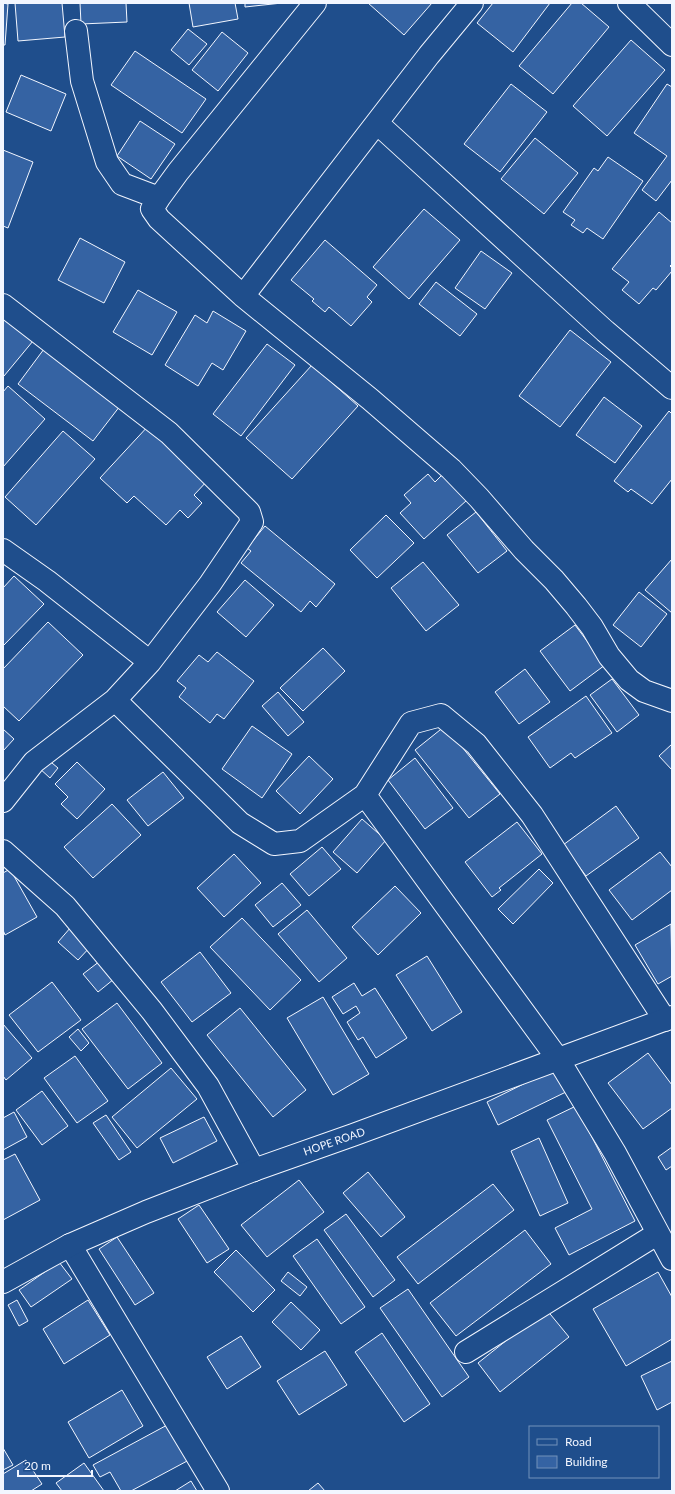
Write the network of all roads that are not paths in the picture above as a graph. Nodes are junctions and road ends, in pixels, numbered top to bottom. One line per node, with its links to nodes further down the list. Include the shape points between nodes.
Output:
1 (315, 3): 7 (street)
2 (472, 3): 6 (street)
3 (629, 3): 5 (street)
4 (76, 31): 7 (street, via 82,81 107,162 122,184)
5 (672, 45)
6 (377, 123): 8 (street); 10 (street)
7 (159, 198): 8 (street, via 152,209 159,219)
8 (243, 296): 14 (street, via 370,399 451,469 572,601 592,627 609,656 629,680 644,691)
9 (3, 305): 12 (street, via 168,433 249,512 252,522 210,584)
10 (672, 388)
11 (3, 550): 12 (street, via 47,581)
12 (150, 662): 13 (street)
13 (115, 700): 15 (street, via 240,823 274,844 300,842); 16 (street, via 34,762)
14 (672, 701)
15 (365, 795): 18 (street, via 411,723 441,715 476,744 532,815); 19 (street)
16 (3, 801)
17 (3, 851): 20 (street, via 65,906 152,1011 208,1086)
18 (668, 1018): 19 (street, HOPE ROAD)
19 (558, 1059): 20 (street, HOPE ROAD); 21 (street, via 615,1153)
20 (254, 1170): 22 (street, HOPE ROAD)
21 (657, 1234): 23 (street); 25 (street)
22 (70, 1245): 24 (street, HOPE ROAD); 26 (street)
23 (672, 1259)
24 (3, 1282)
25 (466, 1352)
26 (218, 1491)

